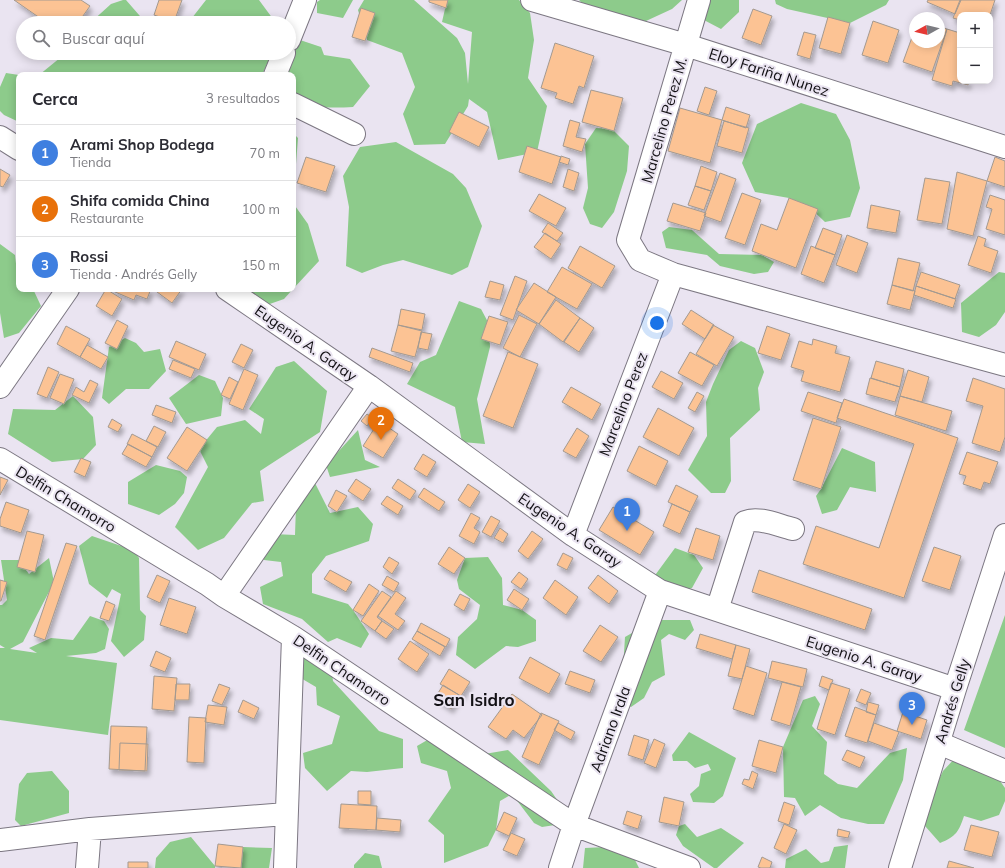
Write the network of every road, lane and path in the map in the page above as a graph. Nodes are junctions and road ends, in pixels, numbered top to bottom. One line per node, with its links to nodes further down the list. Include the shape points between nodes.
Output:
1 (305, 0): 4 (street)
2 (532, 0): 5 (street, Eloy Fariña Nunez)
3 (699, 0): 5 (street, Marcelino Perez M.)
4 (296, 22)
5 (686, 45): 11 (street, Eloy Fariña Nunez); 13 (street, Marcelino Perez M., via 628,240 640,260)
6 (281, 60): 7 (street)
7 (276, 72)
8 (296, 105): 9 (street)
9 (354, 134)
10 (0, 137): 12 (street)
11 (1005, 147)
12 (16, 148)
13 (673, 274): 16 (street); 21 (street, Marcelino Perez)
14 (66, 292): 18 (street)
15 (231, 292): 17 (street, Eugenio A. Garay)
16 (1005, 365)
17 (369, 386): 21 (street, Eugenio A. Garay); 24 (street)
18 (0, 387)
19 (0, 459): 24 (street, Delfin Chamorro)
20 (793, 529): 25 (street, via 761,521 745,522)
21 (573, 535): 23 (street, Eugenio A. Garay)
22 (1005, 535): 27 (street, Andrés Gelly)
23 (660, 591): 25 (street, Eugenio A. Garay); 31 (street, Adriano Irala)
24 (224, 596): 26 (street, Delfin Chamorro)
25 (717, 610): 27 (street, Eugenio A. Garay)
26 (293, 636): 30 (street); 31 (street, Delfin Chamorro)
27 (955, 689): 28 (street, Andrés Gelly)
28 (938, 743): 29 (street); 38 (street, Andrés Gelly)
29 (1005, 771)
30 (286, 814): 32 (street); 35 (street)
31 (574, 825): 36 (street, Adriano Irala); 37 (street, Delfin Chamorro)
32 (90, 829): 33 (street); 34 (street)
33 (0, 840)
34 (87, 868)
35 (285, 868)
36 (560, 868)
37 (688, 868)
38 (900, 868)

